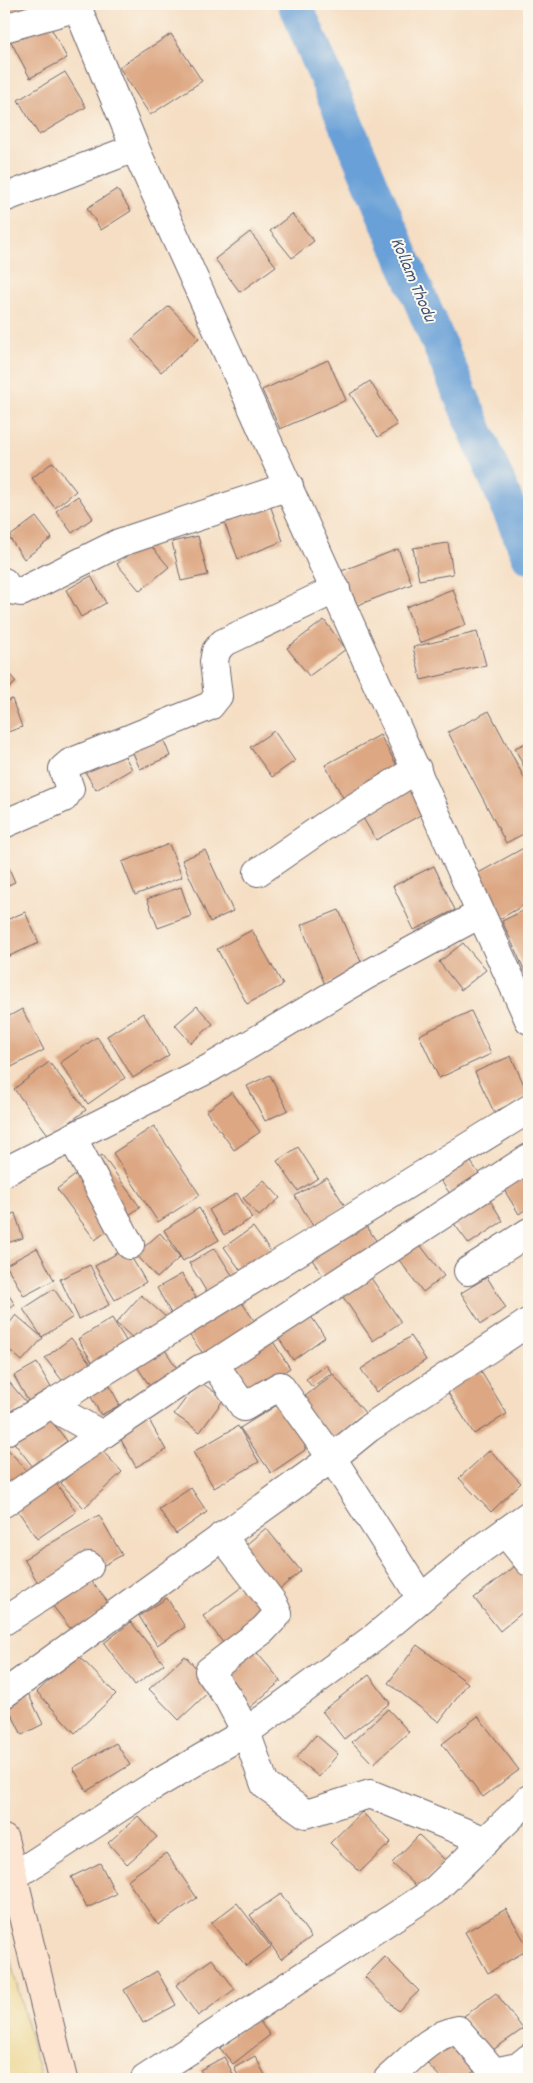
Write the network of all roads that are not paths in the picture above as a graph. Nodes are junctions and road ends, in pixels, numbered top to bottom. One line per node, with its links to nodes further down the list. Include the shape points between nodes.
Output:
1 (77, 6): 2 (street); 3 (street)
2 (4, 28)
3 (135, 148): 4 (street); 5 (street)
4 (4, 198)
5 (289, 486): 6 (street, via 119,543 21,592 12,591); 7 (street)
6 (4, 582)
7 (336, 589): 8 (street); 9 (street, via 223,643 216,651 214,662 218,696 210,706 70,763 63,769 70,789 64,798)
8 (417, 770): 10 (street, via 326,825); 11 (street)
9 (4, 824)
10 (258, 872)
11 (480, 914): 12 (street); 14 (street, via 365,976 210,1068)
12 (529, 1020)
13 (529, 1109): 22 (street)
14 (72, 1136): 16 (street); 18 (street)
15 (529, 1158): 21 (street)
16 (4, 1172)
17 (529, 1232): 19 (street)
18 (130, 1245)
19 (468, 1271)
20 (529, 1322): 25 (street, via 369,1428)
21 (214, 1364): 24 (street, via 200,1369); 25 (street, via 244,1408 280,1386)
22 (53, 1403): 23 (street); 24 (street, via 63,1413)
23 (4, 1432)
24 (102, 1435): 26 (street)
25 (332, 1458): 29 (street); 32 (street)
26 (4, 1503)
27 (529, 1514): 28 (street)
28 (505, 1532): 30 (street); 32 (street)
29 (222, 1536): 34 (street); 35 (street, via 278,1614 263,1630 209,1671)
30 (529, 1562)
31 (89, 1566): 33 (street)
32 (421, 1598): 35 (street, via 375,1637)
33 (4, 1621)
34 (4, 1694)
35 (246, 1732): 38 (street, via 265,1785 306,1814 370,1794); 39 (street, via 150,1788)
36 (529, 1799): 38 (street)
37 (4, 1839): 39 (main road)
38 (486, 1841): 42 (street, via 434,1890)
39 (14, 1876): 41 (main road)
40 (529, 2058): 43 (street, via 518,2067 494,2072 458,2030 436,2037)
41 (63, 2079)
42 (145, 2079)
43 (388, 2079)

